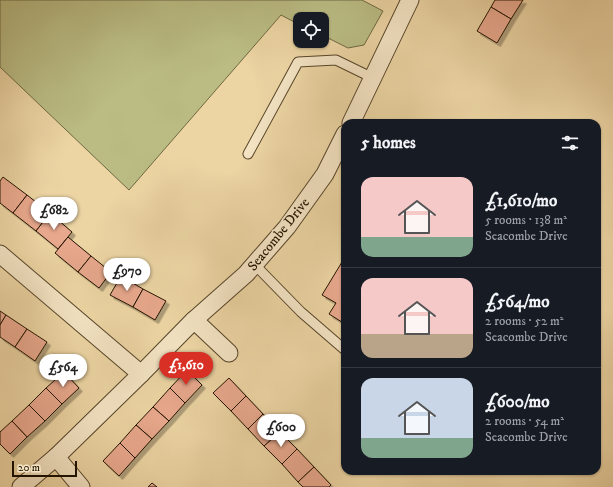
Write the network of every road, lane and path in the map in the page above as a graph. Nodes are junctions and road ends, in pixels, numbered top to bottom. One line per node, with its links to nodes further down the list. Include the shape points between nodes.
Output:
1 (410, 0): 2 (street)
2 (373, 78): 3 (street); 5 (lane, via 336,60 298,62)
3 (353, 119)
4 (341, 142): 7 (street, Seacombe Drive, via 325,174 287,227)
5 (248, 154)
6 (0, 254): 11 (street)
7 (255, 265): 8 (street, Seacombe Drive); 9 (lane, via 300,312)
8 (194, 320): 10 (street); 11 (street, Seacombe Drive)
9 (341, 347)
10 (229, 353)
11 (141, 374): 12 (street, Seacombe Drive)
12 (56, 457): 13 (street, Seacombe Drive); 14 (street)
13 (20, 487)
14 (81, 487)

